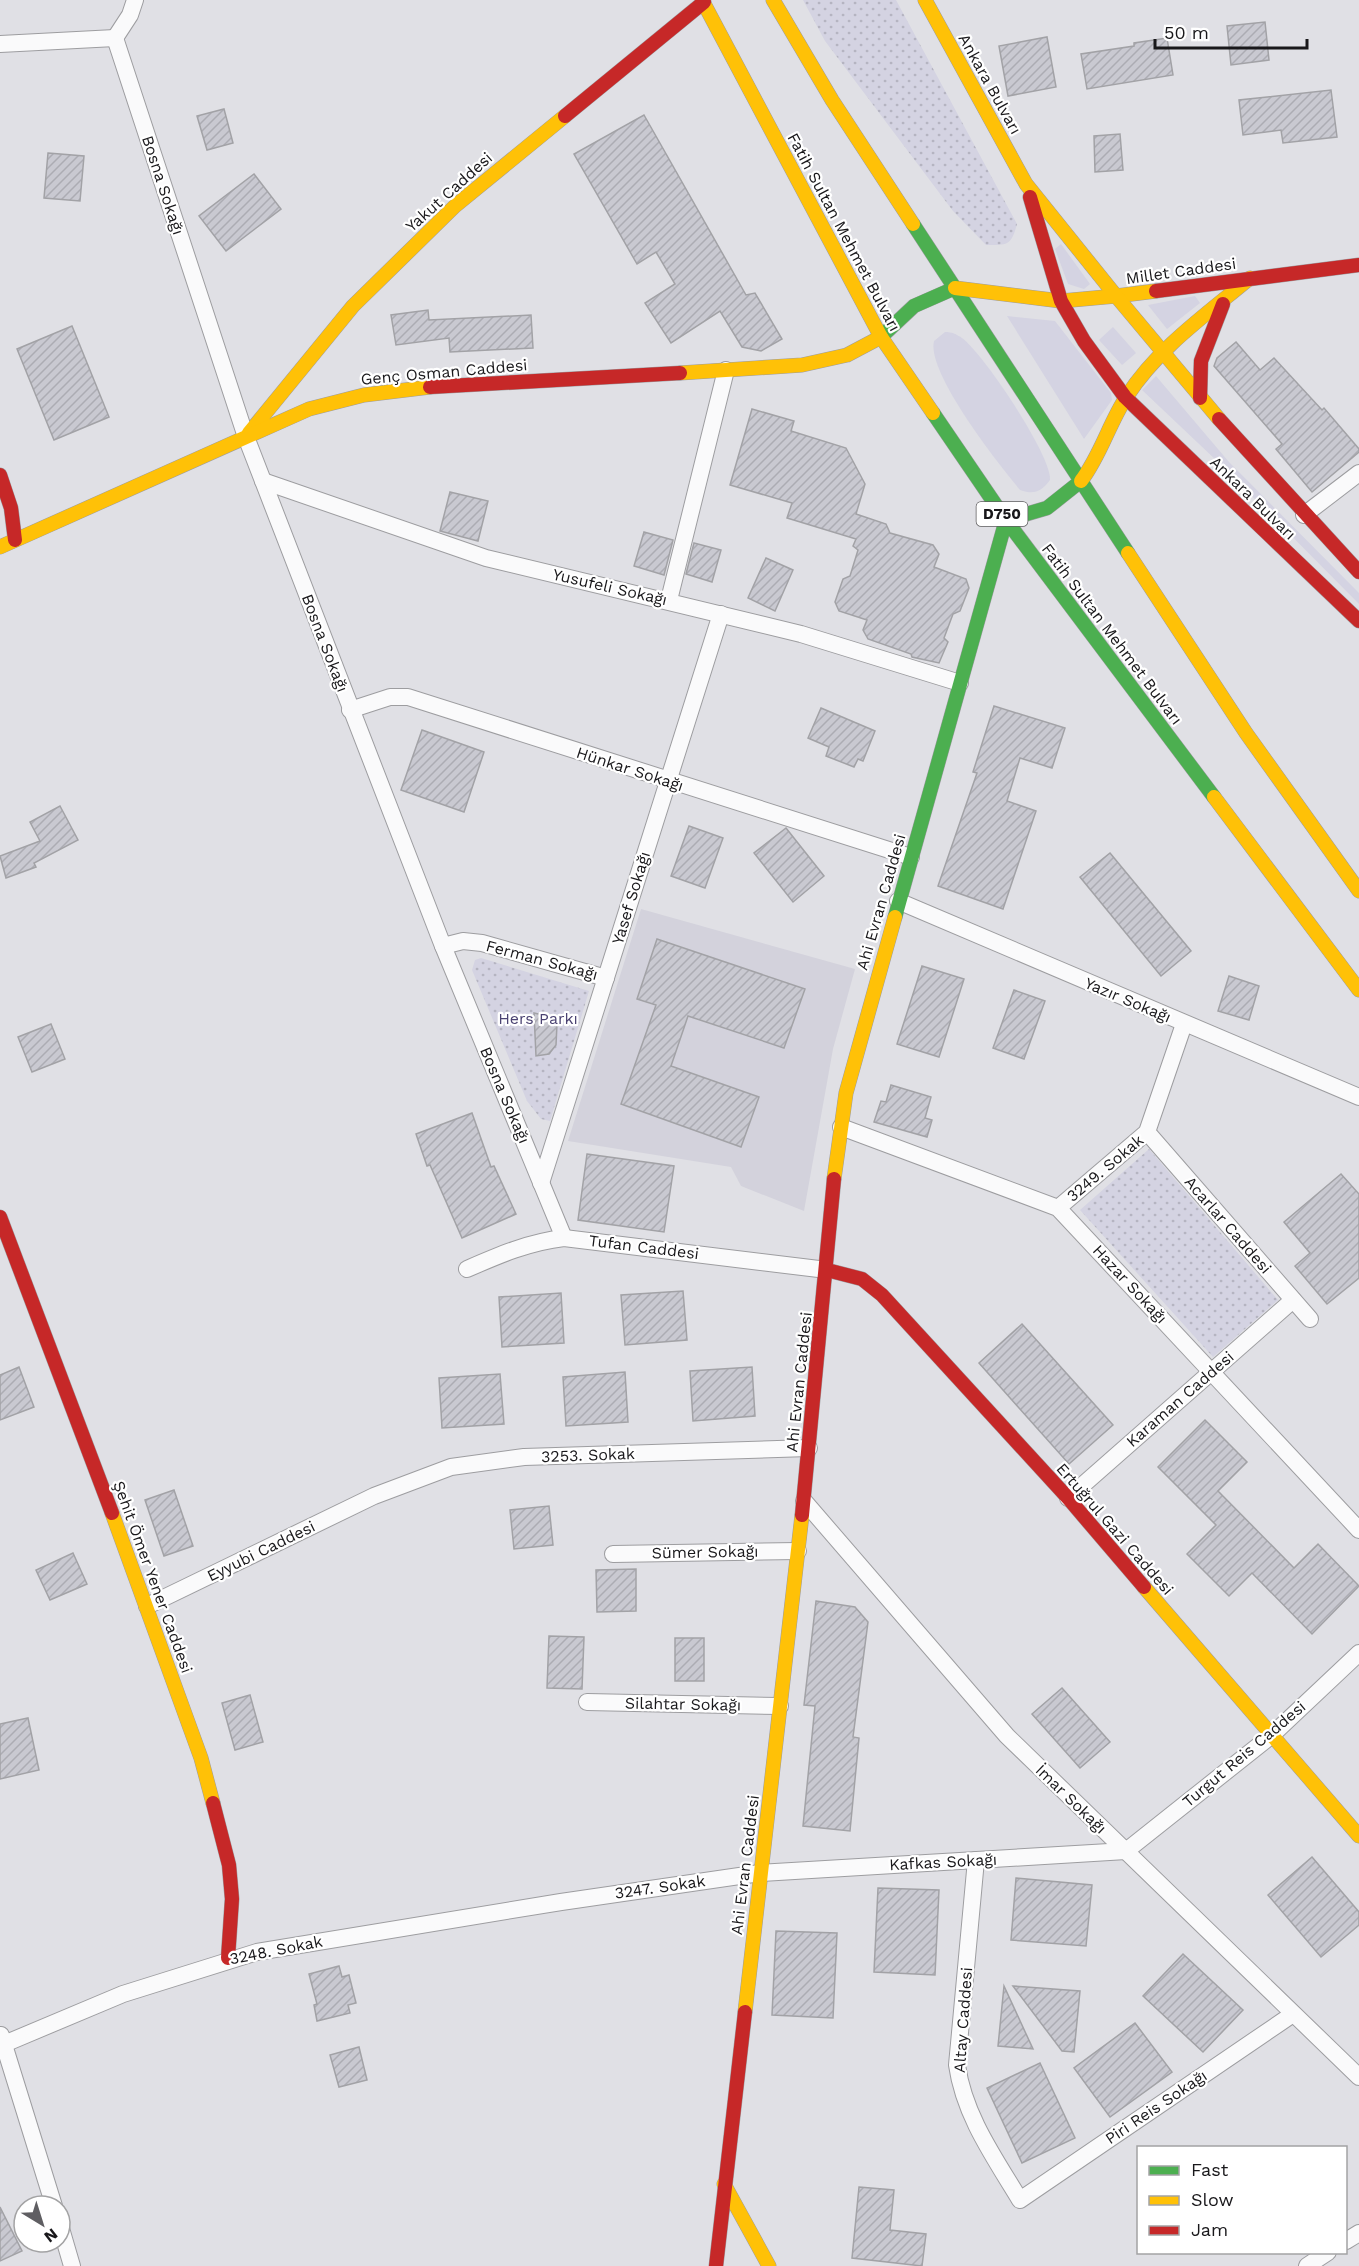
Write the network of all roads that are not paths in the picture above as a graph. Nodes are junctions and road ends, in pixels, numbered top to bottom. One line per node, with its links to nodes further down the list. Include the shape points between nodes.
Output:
1 (135, 0): 5 (street)
2 (773, 0): 10 (main road, via 832,100)
3 (925, 0): 7 (main road, Ankara Bulvarı)
4 (703, 1): 14 (main road, Fatih Sultan Mehmet Bulvarı / D750); 19 (main road, Yakut Caddesi, via 447,214 353,306)
5 (115, 38): 6 (street); 19 (street, Bosna Sokağı)
6 (0, 44)
7 (1026, 184): 11 (main road, Ankara Bulvarı); 13 (main road, Ankara Bulvarı)
8 (1359, 265): 9 (main road, Millet Caddesi)
9 (1251, 278): 11 (main road, Millet Caddesi); 12 (main road, Millet Caddesi)
10 (955, 288): 13 (main road); 14 (main road, Genç Osman Caddesi, via 924,298); 23 (main road)
11 (1116, 296): 13 (main road); 15 (main road, Ankara Bulvarı)
12 (1224, 300): 15 (main road, Millet Caddesi); 18 (main road, via 1201,361)
13 (1061, 301): 17 (main road, Ankara Bulvarı, via 1084,341)
14 (881, 337): 16 (main road, Genç Osman Caddesi, via 847,355 802,366); 26 (main road, Fatih Sultan Mehmet Bulvarı / D750)
15 (1161, 352): 17 (main road); 18 (main road, Ankara Bulvarı)
16 (726, 370): 19 (main road, Genç Osman Caddesi, via 395,390 327,403); 30 (street)
17 (1125, 397): 23 (main road, via 1100,457); 32 (main road, Ankara Bulvarı)
18 (1200, 398): 25 (main road, Ankara Bulvarı)
19 (246, 436): 22 (street, Bosna Sokağı); 27 (main road, Genç Osman Caddesi)
20 (1359, 473): 25 (street)
21 (0, 475): 24 (main road)
22 (263, 481): 30 (street, Yusufeli Sokağı, via 486,558); 34 (street, Bosna Sokağı)
23 (1082, 481): 26 (main road, via 1040,513); 37 (main road, via 1246,733)
24 (5, 508): 27 (main road)
25 (1304, 515): 29 (main road, Ankara Bulvarı)
26 (1006, 520): 33 (main road, Ahi Evran Caddesi); 41 (main road, Fatih Sultan Mehmet Bulvarı / D750)
27 (15, 540): 28 (main road, Genç Osman Caddesi)
28 (0, 547)
29 (1359, 572)
30 (669, 600): 31 (street, Yusufeli Sokağı)
31 (721, 614): 33 (street, Yusufeli Sokağı); 35 (street, Yasef Sokağı)
32 (1359, 621)
33 (960, 683): 36 (main road, Ahi Evran Caddesi)
34 (350, 710): 35 (street, Hünkar Sokağı, via 390,697 408,697); 39 (street, Bosna Sokağı)
35 (668, 782): 36 (street, Hünkar Sokağı); 40 (street, Yasef Sokağı)
36 (910, 857): 38 (main road, Ahi Evran Caddesi)
37 (1359, 891)
38 (898, 901): 42 (street, Yazır Sokağı); 44 (main road, Ahi Evran Caddesi, via 854,1058)
39 (443, 945): 40 (street, Ferman Sokağı, via 482,943); 46 (street, Bosna Sokağı)
40 (606, 978): 46 (street, Yasef Sokağı)
41 (1359, 990)
42 (1184, 1024): 43 (street, Yazır Sokağı); 45 (street, 3249. Sokak)
43 (1359, 1097)
44 (841, 1127): 47 (street, Hazar Sokağı); 51 (main road, Ahi Evran Caddesi)
45 (1147, 1132): 47 (street, 3249. Sokak); 52 (street, Acarlar Caddesi)
46 (542, 1183): 49 (street, Bosna Sokağı)
47 (1058, 1208): 54 (street, Hazar Sokağı)
48 (0, 1218): 62 (main road, Şehit Ömer Yener Caddesi)
49 (564, 1238): 50 (street, Tufan Caddesi, via 539,1241); 51 (street, Tufan Caddesi)
50 (467, 1269)
51 (827, 1270): 55 (main road, Ahi Evran Caddesi); 57 (main road, Ertuğrul Gazi Caddesi, via 862,1279 882,1295)
52 (1293, 1300): 53 (street, Acarlar Caddesi); 54 (street, Karaman Caddesi)
53 (1310, 1318)
54 (1212, 1370): 57 (street, Karaman Caddesi); 59 (street, Hazar Sokağı)
55 (809, 1448): 56 (street, 3253. Sokak, via 487,1461 451,1467); 58 (main road, Ahi Evran Caddesi)
56 (374, 1496): 62 (street, Eyyubi Caddesi)
57 (1068, 1498): 66 (main road, Ertuğrul Gazi Caddesi)
58 (804, 1502): 60 (main road, Ahi Evran Caddesi); 68 (street, İmar Sokağı, via 1007,1737)
59 (1359, 1530)
60 (798, 1551): 61 (street, Sümer Sokağı); 65 (main road, Ahi Evran Caddesi)
61 (613, 1554)
62 (147, 1606): 72 (main road, Şehit Ömer Yener Caddesi, via 201,1758 229,1865 232,1899)
63 (1359, 1653): 66 (street, Turgut Reis Caddesi)
64 (587, 1702): 65 (street, Silahtar Sokağı)
65 (780, 1706): 70 (main road, Ahi Evran Caddesi)
66 (1272, 1735): 67 (main road, Ertuğrul Gazi Caddesi); 68 (street, Turgut Reis Caddesi)
67 (1359, 1836)
68 (1126, 1851): 69 (street, Kafkas Sokağı); 73 (street, İmar Sokağı)
69 (976, 1860): 70 (street, Kafkas Sokağı); 78 (street, Altay Caddesi, via 957,2064 960,2091)
70 (760, 1873): 71 (street, 3247. Sokak); 76 (main road, Ahi Evran Caddesi)
71 (561, 1902): 72 (street, 3248. Sokak)
72 (228, 1958): 74 (street, 3248. Sokak)
73 (1293, 2014): 75 (street, İmar Sokağı); 78 (street, Piri Reis Sokağı)
74 (2, 2039): 77 (street)
75 (1359, 2077)
76 (724, 2184): 80 (main road, Ahi Evran Caddesi); 81 (main road)
77 (50, 2194)
78 (1020, 2200)
79 (1326, 2254): 82 (street)
80 (716, 2266)
81 (769, 2266)
82 (1306, 2266)

